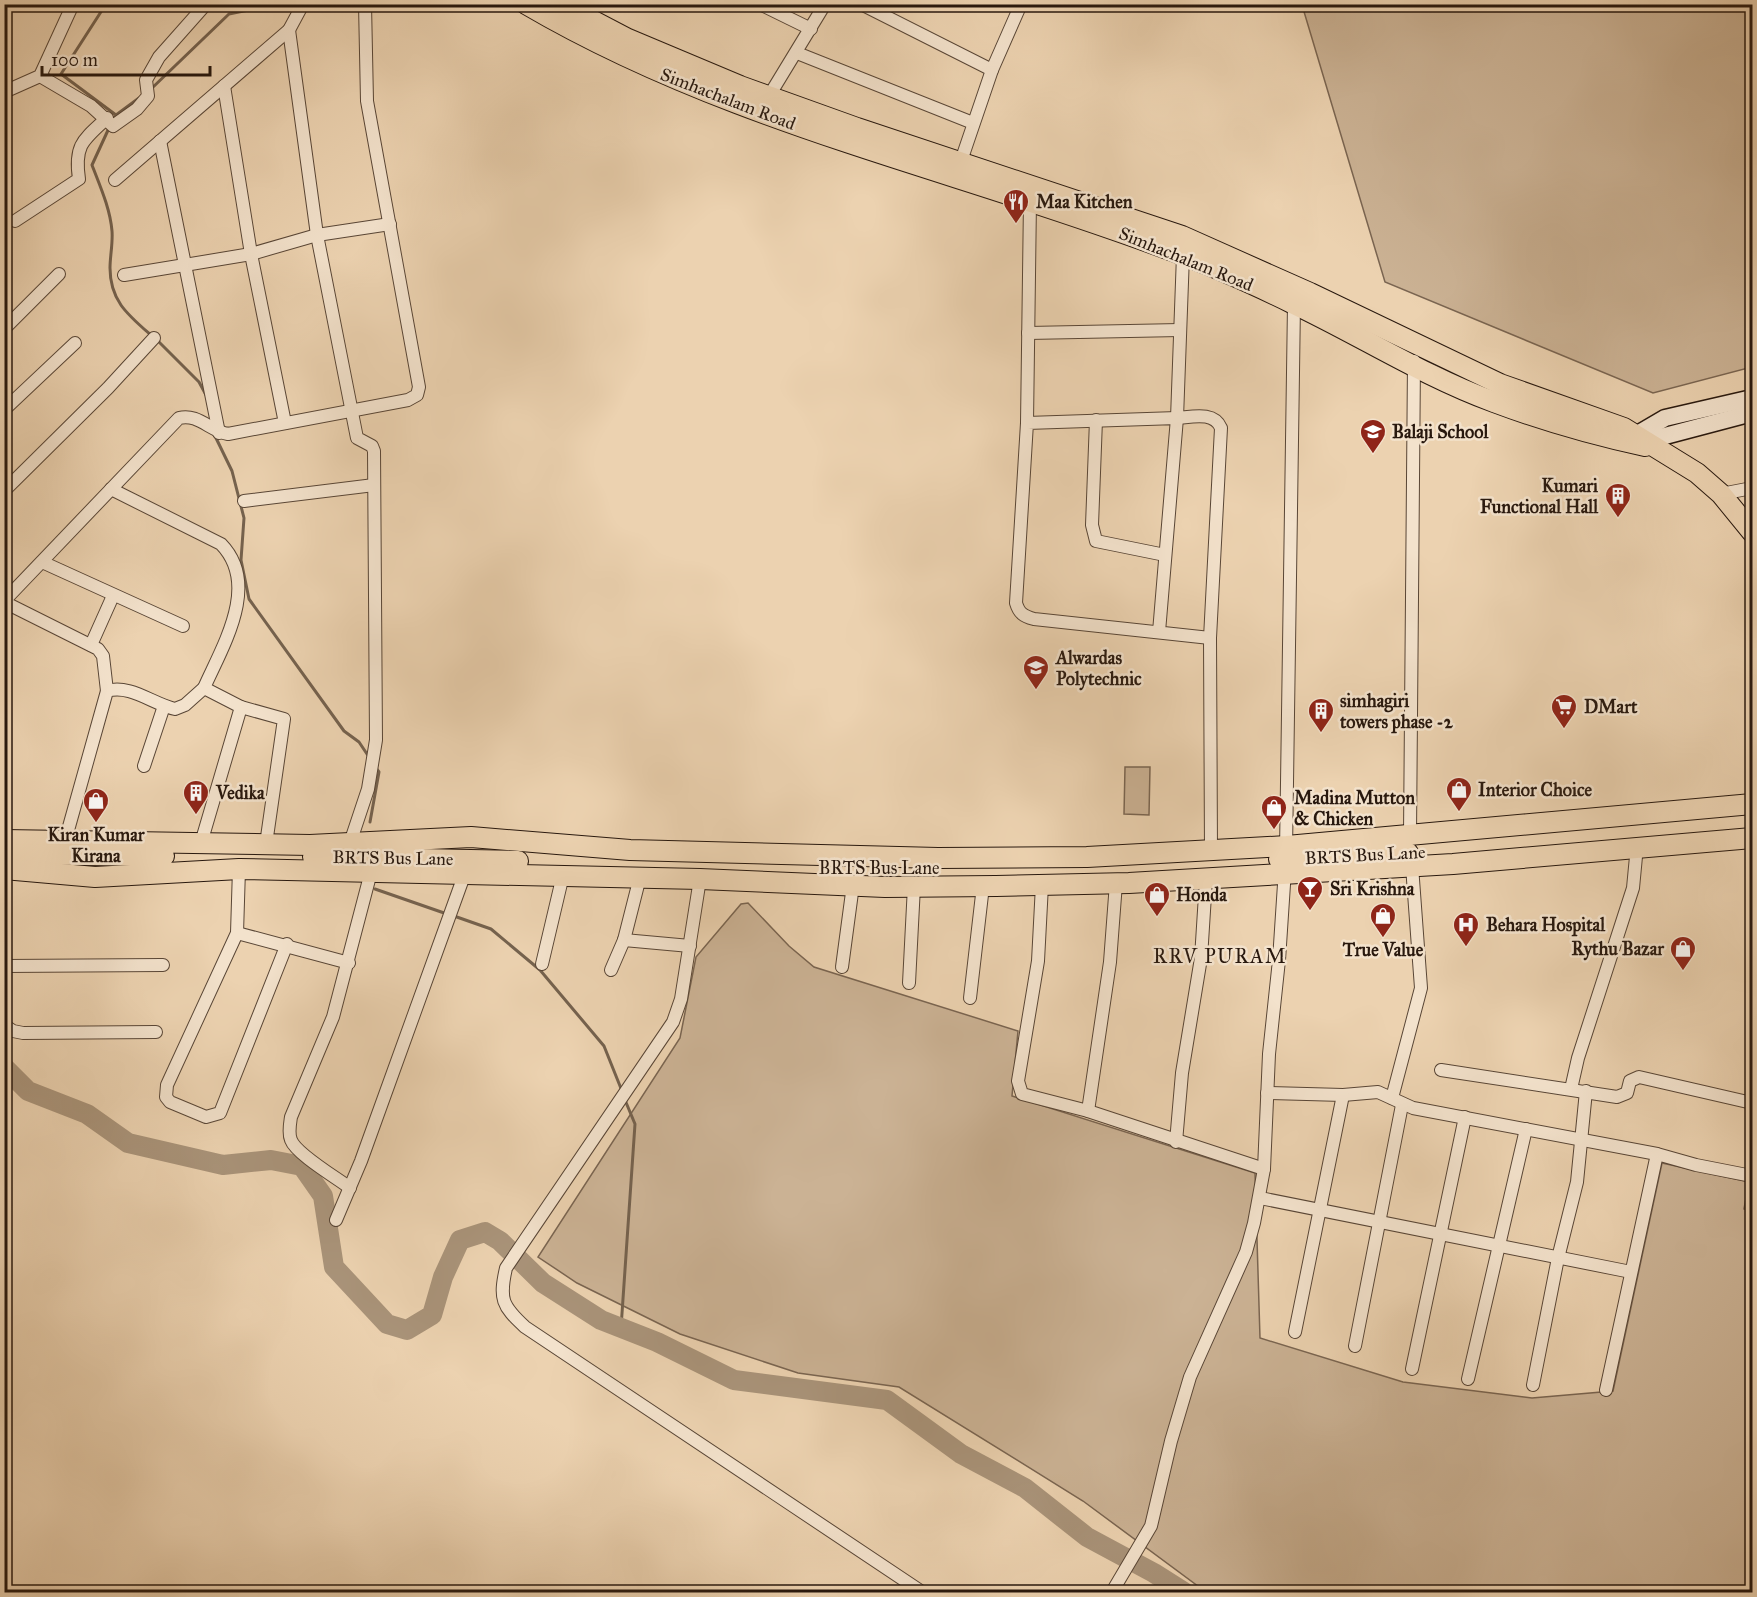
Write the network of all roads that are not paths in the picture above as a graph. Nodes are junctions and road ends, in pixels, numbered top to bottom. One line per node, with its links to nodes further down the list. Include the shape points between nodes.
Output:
1 (73, 4): 16 (street)
2 (206, 4): 20 (street, via 159,57 147,86 148,96 137,109)
3 (303, 4): 13 (street)
4 (365, 4): 27 (street, via 367,101)
5 (526, 4): 11 (main road, Simhachalam Road)
6 (561, 4): 11 (main road)
7 (760, 4): 12 (street)
8 (825, 4): 12 (street)
9 (861, 4): 15 (street)
10 (1021, 4): 15 (street)
11 (584, 19): 19 (main road); 23 (main road, Simhachalam Road, via 630,60 819,135)
12 (811, 29): 14 (street)
13 (289, 30): 17 (street); 28 (street)
14 (797, 53): 19 (street); 21 (street)
15 (992, 70): 21 (street)
16 (40, 76): 18 (street); 20 (street, via 81,99)
17 (224, 86): 22 (street); 30 (street)
18 (4, 92)
19 (769, 96): 23 (main road)
20 (110, 122): 26 (street, via 82,141 77,152 79,178)
21 (973, 123): 23 (street)
22 (160, 141): 24 (street); 31 (street)
23 (959, 170): 25 (main road, Simhachalam Road); 29 (main road)
24 (115, 180)
25 (1030, 201): 29 (main road, Simhachalam Road); 37 (street)
26 (15, 221)
27 (390, 224): 28 (street); 44 (street, via 417,395)
28 (317, 235): 30 (street); 44 (street)
29 (1179, 247): 34 (main road, Simhachalam Road); 36 (street); 40 (main road, via 1310,292)
30 (251, 254): 31 (street); 48 (street)
31 (187, 266): 33 (street); 50 (street)
32 (59, 274): 35 (street)
33 (124, 275)
34 (1294, 304): 41 (main road, Simhachalam Road); 84 (street)
35 (4, 328)
36 (1180, 330): 37 (street); 46 (street)
37 (1028, 333): 49 (street)
38 (154, 338): 55 (street)
39 (75, 343): 43 (street)
40 (1421, 346): 41 (street); 51 (main road, via 1500,384 1624,428)
41 (1412, 365): 51 (main road, Simhachalam Road, via 1492,402 1574,428); 74 (street)
42 (1752, 398): 51 (street, via 1665,418)
43 (4, 410)
44 (353, 411): 48 (street); 52 (street, via 357,438 374,451)
45 (1752, 413): 51 (street)
46 (1176, 418): 47 (street); 59 (street); 65 (street, via 1212,417 1221,428)
47 (1096, 420): 49 (street); 59 (street, via 1093,535 1101,543)
48 (285, 423): 50 (street)
49 (1027, 423): 64 (street, via 1018,610 1034,619)
50 (219, 433): 54 (street, via 188,416 179,418)
51 (1646, 441): 56 (main road, Simhachalam Road, via 1697,473)
52 (374, 485): 57 (street); 79 (street, via 376,740)
53 (1752, 488): 56 (street)
54 (111, 489): 60 (street); 67 (street, via 221,544 231,559 238,586 238,608)
55 (4, 491)
56 (1721, 494): 58 (main road, Simhachalam Road)
57 (244, 501)
58 (1752, 532)
59 (1165, 555): 64 (street)
60 (42, 562): 62 (street); 63 (street)
61 (112, 598): 66 (street)
62 (4, 602): 66 (street)
63 (183, 626)
64 (1159, 632): 65 (street)
65 (1210, 639): 82 (street)
66 (91, 645): 68 (street, via 103,656)
67 (204, 688): 69 (street, via 185,705 175,709); 70 (street)
68 (107, 691): 69 (street, via 128,691); 77 (street)
69 (164, 706): 71 (street)
70 (241, 707): 78 (street); 80 (street, via 284,719)
71 (144, 766)
72 (1752, 804): 74 (main road)
73 (1752, 826): 84 (main road, BRTS Bus Lane, via 1495,848)
74 (1410, 834): 84 (main road)
75 (1752, 837): 81 (main road)
76 (4, 840): 77 (main road)
77 (65, 841): 78 (main road)
78 (201, 843): 80 (main road)
79 (350, 843): 80 (main road); 82 (main road, via 499,838 630,850 938,858)
80 (266, 844)
81 (1637, 846): 85 (main road); 114 (street, via 1633,888)
82 (1211, 851): 84 (main road)
83 (4, 854): 84 (main road, BRTS Bus Lane, via 1058,869)
84 (1286, 859): 85 (main road); 93 (main road); 116 (street)
85 (1412, 866): 118 (street, via 1421,988)
86 (4, 869): 87 (main road, via 95,878)
87 (239, 869): 88 (main road); 99 (street)
88 (371, 872): 89 (main road); 103 (street)
89 (465, 873): 90 (main road); 128 (street)
90 (563, 875): 91 (main road); 104 (street)
91 (640, 877): 92 (main road); 100 (street)
92 (700, 879): 95 (main road); 102 (street)
93 (1206, 879): 94 (main road); 124 (street, via 1201,958 1182,1073)
94 (1116, 883): 96 (main road); 120 (street, via 1110,962)
95 (853, 885): 97 (main road); 107 (street)
96 (1042, 885): 98 (main road); 120 (street, via 1038,961 1018,1088 1029,1097)
97 (914, 886): 98 (main road); 109 (street)
98 (983, 886): 110 (street)
99 (237, 933): 101 (street); 101 (street, via 165,1091 170,1102 206,1117 220,1113)
100 (624, 940): 102 (street); 108 (street)
101 (287, 945): 103 (street)
102 (690, 946): 143 (street, via 673,1022 506,1269 501,1292 510,1313 525,1327)
103 (349, 963): 128 (street, via 333,1017 289,1129 291,1142 299,1150)
104 (542, 964)
105 (163, 965): 106 (street)
106 (4, 966)
107 (842, 967)
108 (610, 970)
109 (909, 983)
110 (970, 998)
111 (4, 1025): 112 (street, via 23,1033)
112 (156, 1032)
113 (1441, 1070): 114 (street)
114 (1571, 1089): 115 (street)
115 (1586, 1092): 119 (street, via 1623,1096 1630,1081 1639,1077); 123 (street)
116 (1267, 1093): 117 (street); 126 (street)
117 (1343, 1095): 118 (street, via 1378,1092); 130 (street)
118 (1397, 1101): 121 (street); 132 (street)
119 (1752, 1103)
120 (1088, 1111): 124 (street)
121 (1465, 1117): 122 (street); 133 (street)
122 (1526, 1129): 123 (street); 134 (street)
123 (1583, 1141): 125 (street); 135 (street, via 1575,1195)
124 (1176, 1142): 126 (street)
125 (1656, 1154): 127 (street); 136 (street)
126 (1264, 1168): 129 (street)
127 (1752, 1176)
128 (350, 1188): 131 (street)
129 (1260, 1198): 130 (street); 144 (street, via 1246,1252 1190,1377 1151,1526)
130 (1320, 1210): 132 (street); 137 (street)
131 (336, 1220)
132 (1381, 1223): 133 (street); 138 (street)
133 (1442, 1234): 134 (street); 139 (street)
134 (1500, 1246): 135 (street); 140 (street)
135 (1558, 1258): 136 (street); 141 (street)
136 (1631, 1272): 142 (street)
137 (1295, 1332)
138 (1355, 1346)
139 (1412, 1370)
140 (1468, 1379)
141 (1533, 1385)
142 (1606, 1390)
143 (922, 1593)
144 (1112, 1593)

